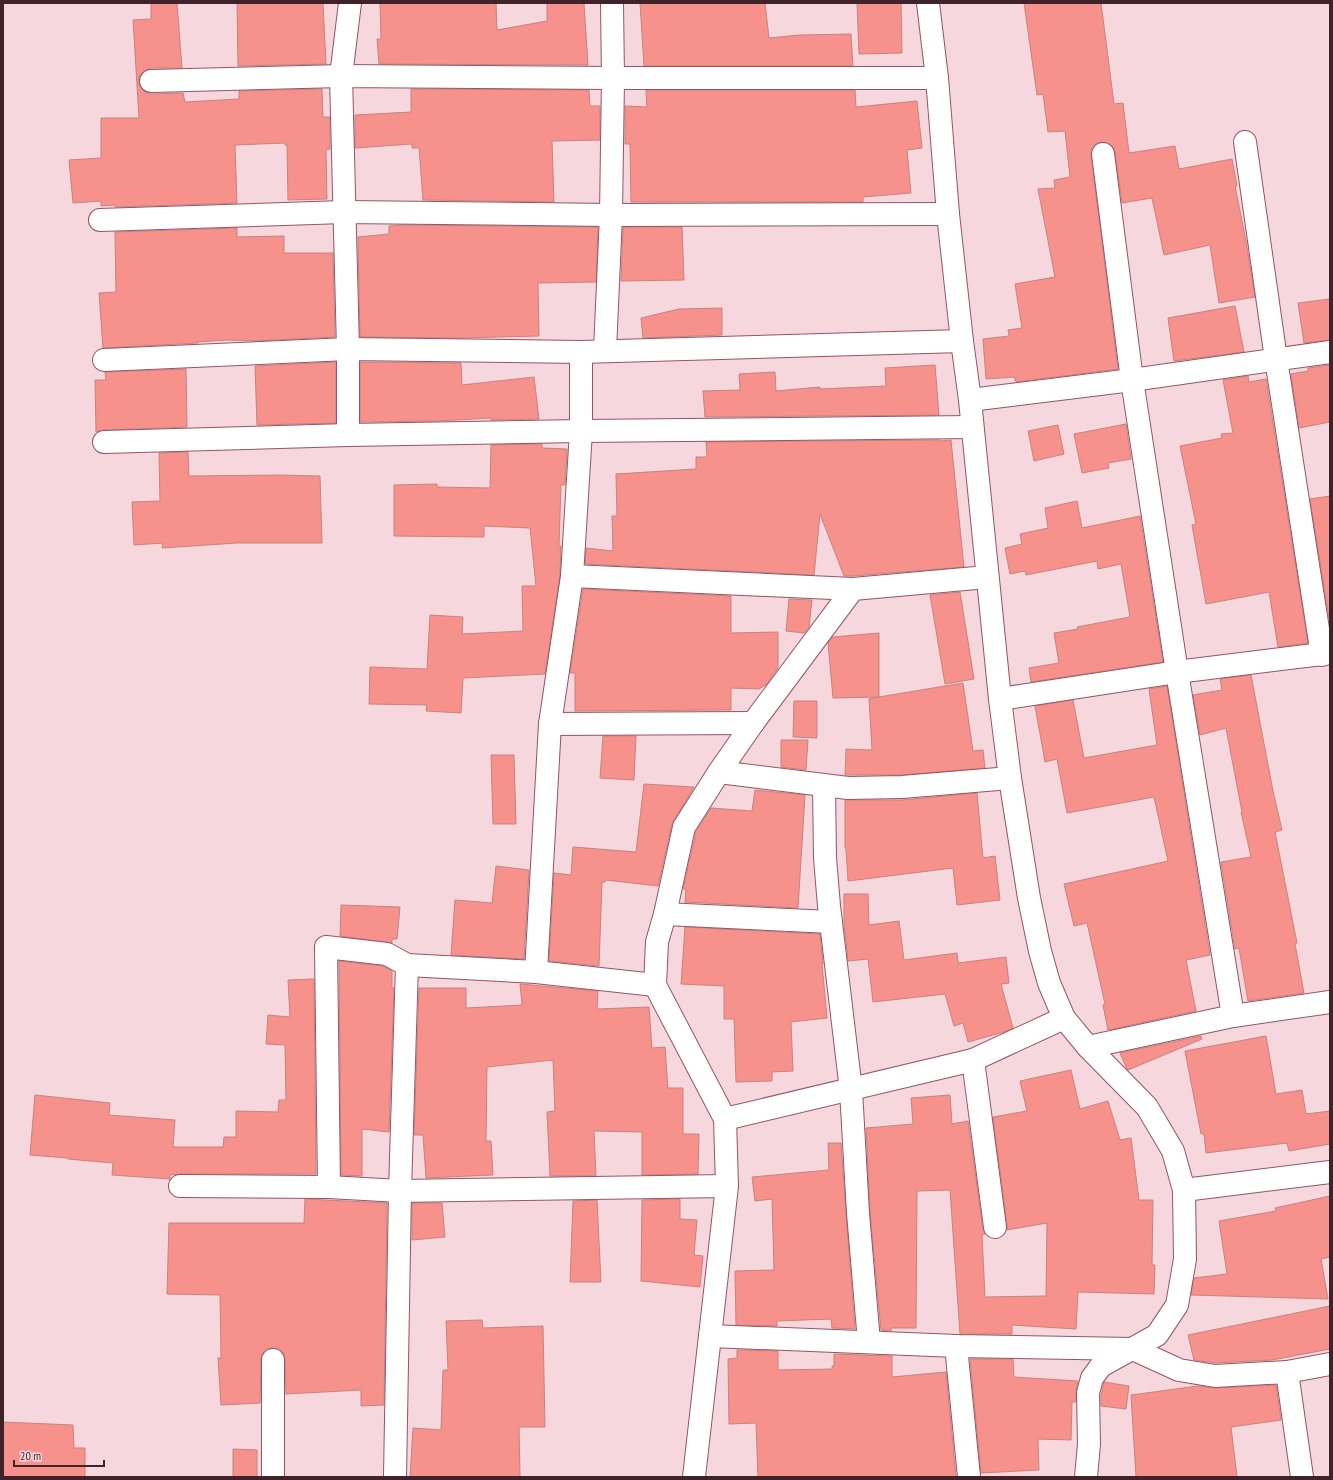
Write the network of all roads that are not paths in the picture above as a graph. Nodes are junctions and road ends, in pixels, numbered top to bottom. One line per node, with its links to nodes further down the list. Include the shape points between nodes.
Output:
1 (350, 3): 4 (street)
2 (612, 3): 5 (street)
3 (928, 3): 6 (street)
4 (341, 76): 5 (street); 7 (street); 10 (street)
5 (613, 78): 6 (street); 12 (street)
6 (937, 78): 11 (street)
7 (151, 81)
8 (1245, 142): 19 (street)
9 (1103, 154): 21 (street)
10 (344, 212): 12 (street); 13 (street); 15 (street)
11 (948, 214): 12 (street); 14 (street)
12 (611, 215): 16 (street)
13 (100, 220)
14 (962, 341): 16 (street); 22 (street)
15 (348, 349): 17 (street); 20 (street); 25 (street)
16 (605, 351): 17 (street)
17 (581, 352): 24 (street)
18 (1330, 352): 19 (street)
19 (1276, 359): 21 (street); 30 (street)
20 (104, 360)
21 (1132, 380): 22 (street); 31 (street)
22 (970, 400): 23 (street)
23 (972, 427): 24 (street); 28 (street)
24 (581, 431): 25 (street); 27 (street)
25 (348, 435): 26 (street)
26 (104, 442)
27 (572, 576): 29 (street); 34 (street)
28 (987, 577): 29 (street); 32 (street)
29 (853, 589): 33 (street)
30 (1326, 654): 31 (street)
31 (1177, 672): 32 (street); 44 (street)
32 (1000, 699): 36 (street)
33 (753, 723): 34 (street); 35 (street)
34 (550, 724): 41 (street)
35 (719, 772): 37 (street); 38 (street, via 684,827)
36 (1010, 778): 37 (street, via 902,787); 45 (street, via 1040,951 1049,983)
37 (824, 786): 39 (street, via 825,858)
38 (665, 914): 39 (street); 42 (street, via 657,942)
39 (831, 922): 48 (street)
40 (407, 964): 41 (street); 53 (street, via 387,954 326,947); 55 (street)
41 (536, 972): 42 (street)
42 (655, 985): 49 (street)
43 (1330, 1002): 44 (street)
44 (1233, 1016): 46 (street)
45 (1064, 1018): 46 (street); 47 (street)
46 (1088, 1047): 54 (street, via 1147,1107 1173,1151)
47 (973, 1060): 48 (street); 56 (street)
48 (851, 1090): 49 (street); 58 (street)
49 (725, 1119): 52 (street)
50 (1330, 1172): 54 (street)
51 (180, 1186): 53 (street)
52 (727, 1186): 55 (street); 57 (street)
53 (329, 1187): 55 (street)
54 (1184, 1190): 60 (street, via 1185,1259 1177,1305 1157,1335)
55 (400, 1191): 65 (street)
56 (995, 1227)
57 (710, 1336): 58 (street); 66 (street)
58 (869, 1342): 59 (street)
59 (956, 1346): 60 (street); 67 (street)
60 (1133, 1349): 63 (street, via 1179,1370 1214,1376); 68 (street, via 1101,1366 1092,1378 1088,1393 1089,1444)
61 (274, 1360): 64 (street)
62 (1330, 1364): 63 (street)
63 (1287, 1372): 69 (street)
64 (273, 1477)
65 (395, 1477)
66 (694, 1477)
67 (969, 1477)
68 (1086, 1477)
69 (1302, 1477)

